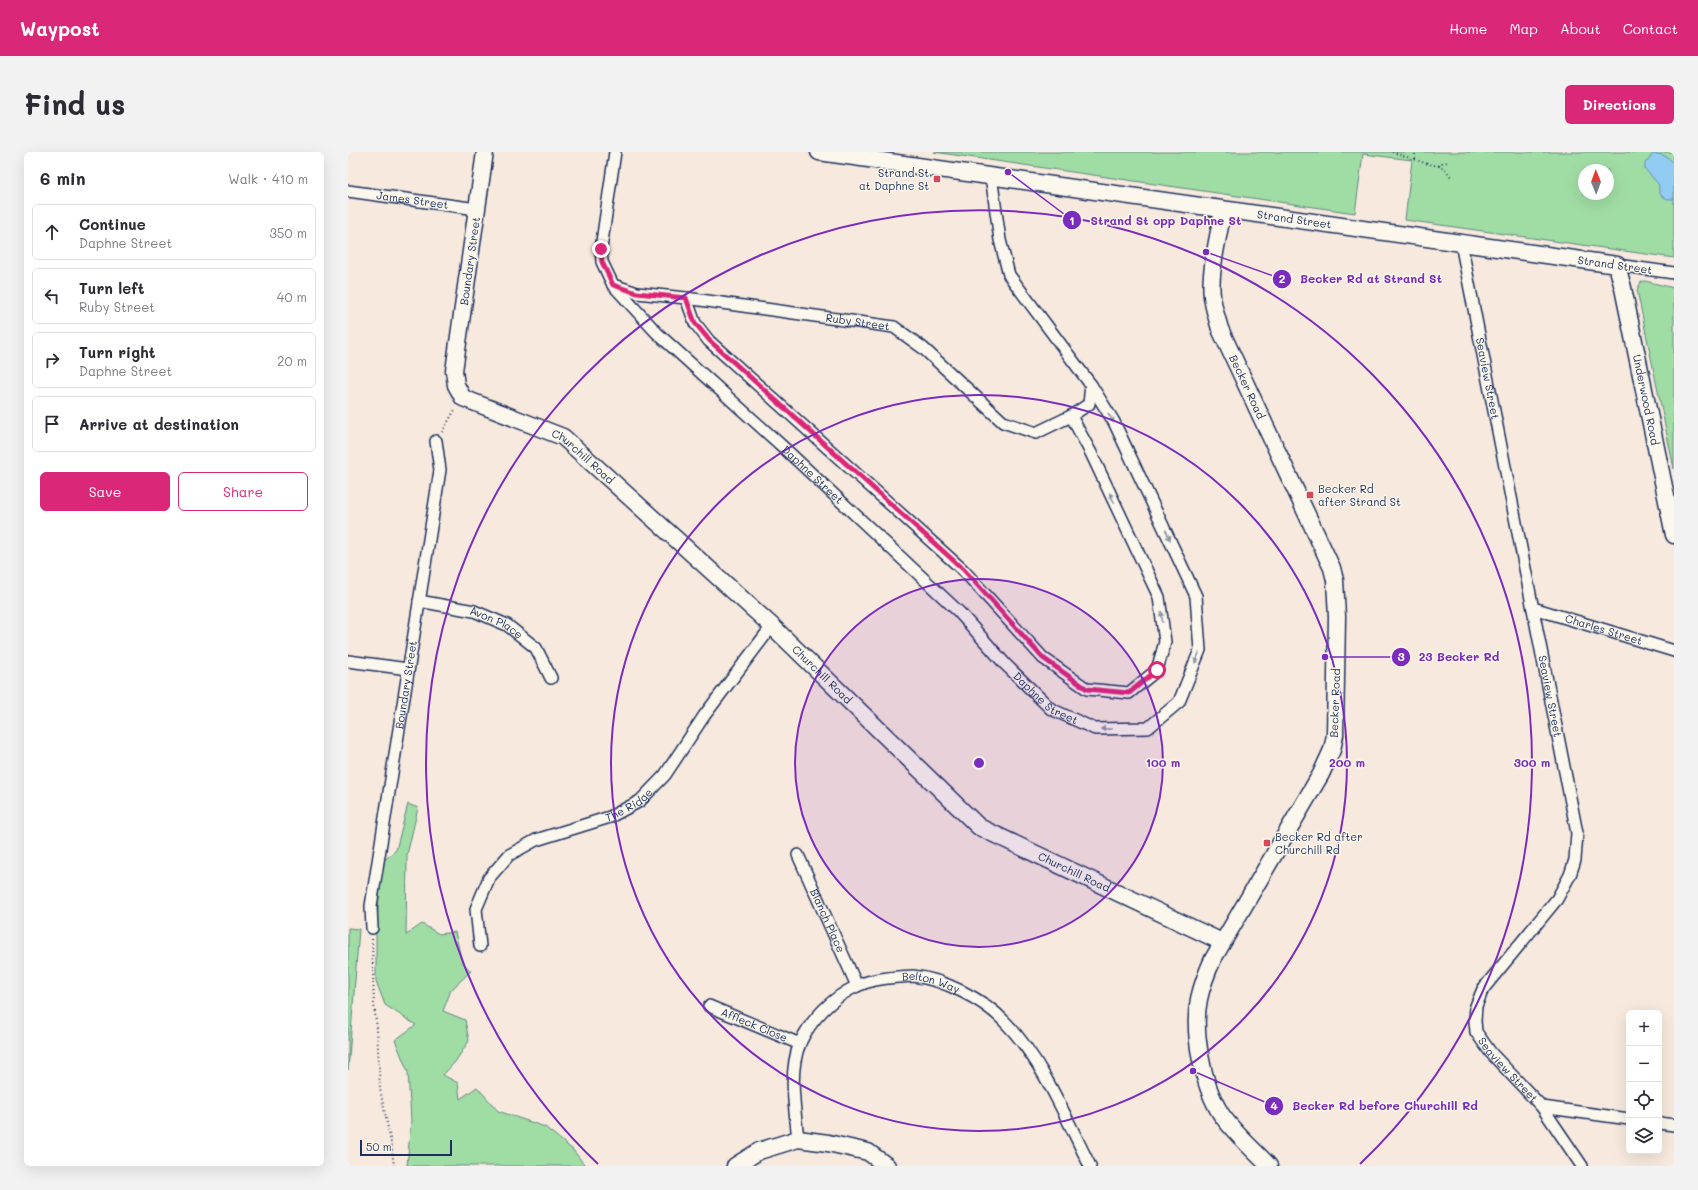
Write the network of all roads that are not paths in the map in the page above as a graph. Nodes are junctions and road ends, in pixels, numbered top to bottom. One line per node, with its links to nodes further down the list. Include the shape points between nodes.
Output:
1 (485, 152): 6 (street, Boundary Street)
2 (615, 152): 11 (street, Daphne Street, via 601,249 602,262)
3 (819, 152): 4 (street, Strand Street)
4 (991, 176): 7 (street, Strand Street); 13 (street, Daphne Street, via 1008,275)
5 (348, 191): 6 (street, James Street)
6 (477, 209): 14 (street, Boundary Street, via 454,371 456,384)
7 (1223, 210): 8 (street, Strand Street); 27 (street, Becker Road, via 1212,281 1214,310 1236,364 1332,568 1338,617 1335,735 1332,750 1321,774)
8 (1461, 243): 9 (street, Strand Street); 19 (street, Seaview Street)
9 (1617, 265): 10 (street, Strand Street); 17 (street, Underwood Road)
10 (1674, 273)
11 (613, 285): 12 (street, Ruby Street, via 637,293); 13 (street, Daphne Street, one-way to 11, via 1114,422 1196,596 1200,650 1179,702 1148,728 1095,729 1051,709 1005,664 959,612 783,447 656,333)
12 (686, 298): 15 (street, Ruby Street, via 894,327 924,348 1003,422 1036,433); 15 (street, one-way to 15, via 695,323 710,341 964,570 1043,658 1087,689 1129,693 1157,670 1165,642 1159,597)
13 (1091, 385): 15 (street, Ruby Street, via 1089,404)
14 (463, 398): 20 (street, Churchill Road, via 563,437)
15 (1071, 416)
16 (436, 441): 18 (street, Boundary Street, via 440,470)
17 (1674, 535)
18 (419, 601): 23 (street, Boundary Street); 24 (street, Avon Place, via 474,611 507,625 536,648)
19 (1533, 608): 21 (street, Charles Street); 32 (street, Seaview Street, via 1575,820 1575,860 1570,876 1557,899 1483,989 1476,1006 1475,1021 1476,1032 1491,1053)
20 (772, 626): 27 (street, Churchill Road, via 979,827); 28 (street, The Ridge, via 704,716 665,775 640,801 610,817 536,840 509,855 489,878 476,910)
21 (1674, 651)
22 (348, 661): 23 (street)
23 (408, 669): 26 (street, Boundary Street, via 371,906)
24 (551, 678)
25 (798, 855): 29 (street, Blanch Place)
26 (372, 928)
27 (1222, 942): 40 (street, Becker Road, via 1204,979 1198,1001 1197,1020 1203,1068 1212,1096 1222,1114)
28 (480, 946)
29 (857, 986): 31 (street, Belton Way, via 833,1002 815,1019); 39 (street, Belton Way, via 884,978 913,976 941,982 976,998 1004,1020 1028,1050)
30 (709, 1006): 31 (street, Affleck Close)
31 (800, 1044): 36 (street, Belton Way, via 794,1070)
32 (1542, 1107): 33 (street, Seaview Street); 41 (street)
33 (1626, 1119)
34 (1662, 1123): 35 (street)
35 (1674, 1125)
36 (798, 1139): 37 (street, via 759,1151); 38 (street, via 868,1152)
37 (735, 1166)
38 (887, 1166)
39 (1090, 1166)
40 (1269, 1166)
41 (1582, 1166)

